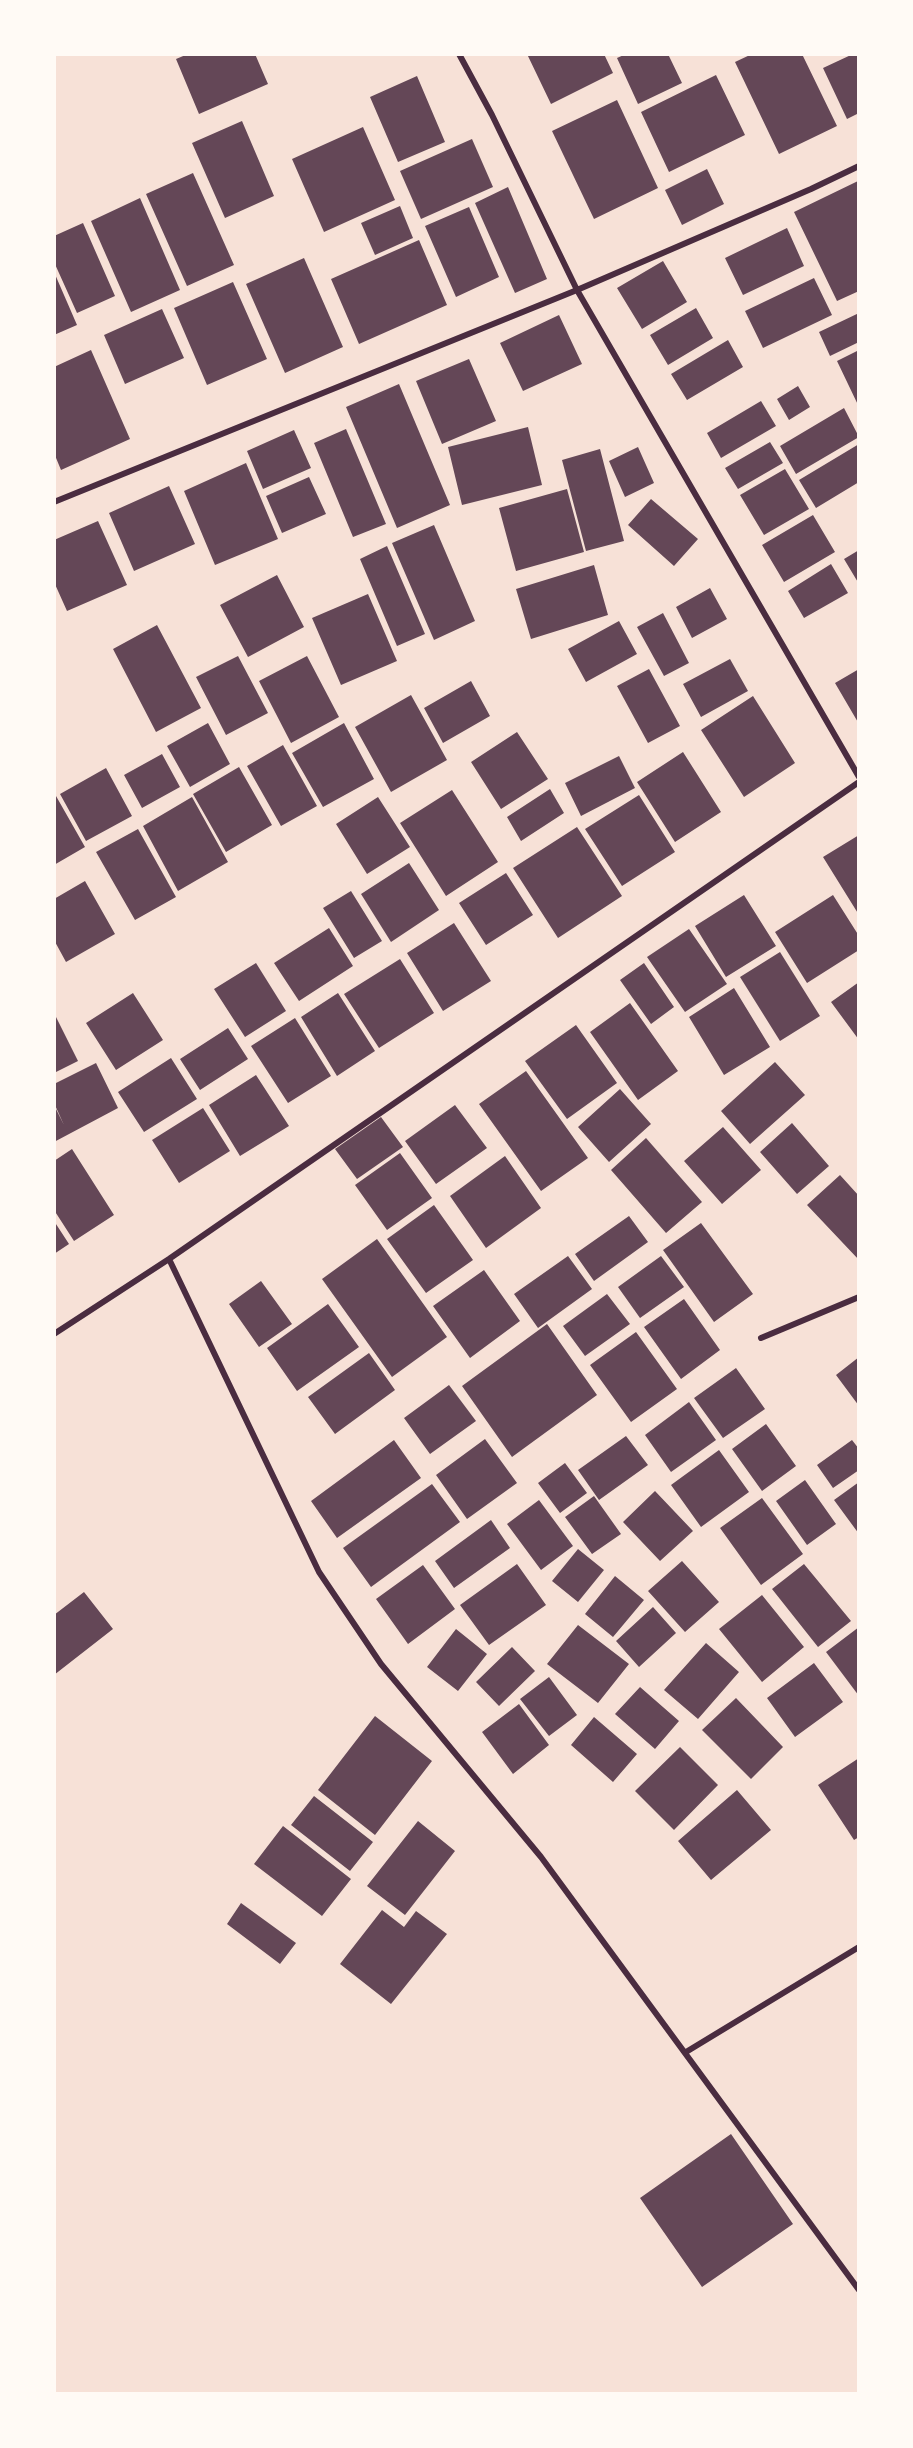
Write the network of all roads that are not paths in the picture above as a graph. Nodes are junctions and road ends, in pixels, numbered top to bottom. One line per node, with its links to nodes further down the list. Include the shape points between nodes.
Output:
1 (459, 54): 3 (street)
2 (859, 166): 3 (street)
3 (577, 290): 4 (street); 5 (street)
4 (54, 502)
5 (859, 777)
6 (859, 782): 7 (street)
7 (169, 1259): 9 (street); 12 (street, via 319,1572 381,1664 542,1857)
8 (859, 1297): 10 (street)
9 (54, 1334)
10 (761, 1338)
11 (859, 1947): 12 (street)
12 (686, 2052): 13 (street)
13 (859, 2290)

